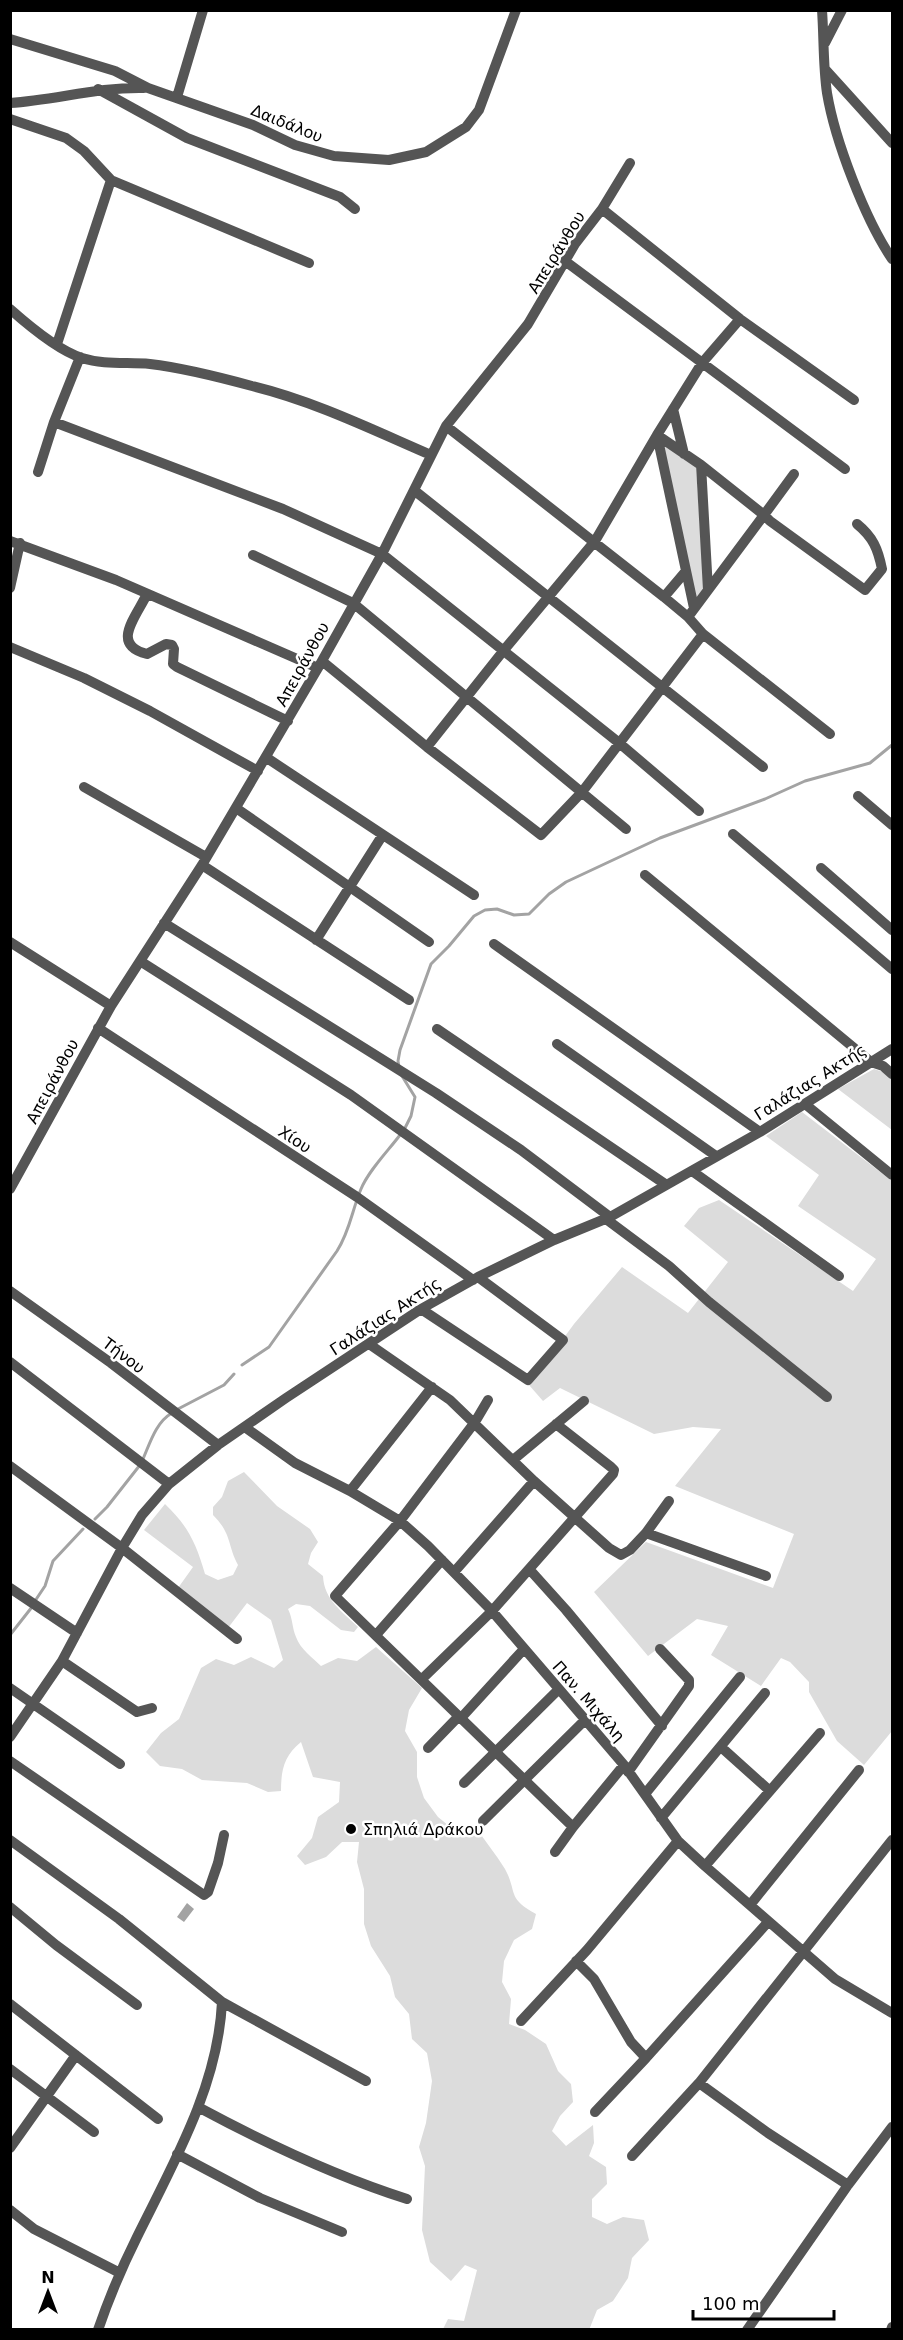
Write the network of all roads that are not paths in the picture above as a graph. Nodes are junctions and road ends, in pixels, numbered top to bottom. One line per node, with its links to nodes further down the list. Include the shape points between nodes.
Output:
1 (203, 10): 10 (street)
2 (516, 10): 10 (street, Δαιδάλου, via 479,110 453,136 411,156 357,159 314,151)
3 (822, 10): 6 (street)
4 (842, 10): 6 (street)
5 (10, 39): 8 (street, Δαιδάλου, via 115,71)
6 (825, 43): 7 (street)
7 (825, 68): 13 (street); 18 (street, via 838,140)
8 (148, 88): 9 (street); 10 (street, Δαιδάλου)
9 (98, 89): 11 (street); 16 (street, via 188,138 340,197)
10 (177, 97)
11 (10, 103)
12 (10, 119): 15 (street, via 66,138)
13 (892, 143)
14 (630, 163): 17 (street, Απειράνθου)
15 (111, 180): 20 (street); 23 (street)
16 (356, 209)
17 (602, 209): 19 (street, Απειράνθου); 22 (street)
18 (892, 259)
19 (565, 261): 25 (street); 29 (street, Απειράνθου, via 528,324)
20 (309, 263)
21 (10, 309): 23 (street)
22 (740, 319): 25 (street); 26 (street)
23 (57, 344): 24 (street)
24 (80, 357): 28 (street); 32 (street, via 114,364 183,369 255,386 327,411)
25 (702, 363): 27 (street); 36 (street)
26 (854, 400)
27 (673, 409): 30 (street); 31 (street)
28 (54, 422): 37 (street); 45 (street, via 284,509)
29 (446, 426): 32 (street, Απειράνθου); 42 (street)
30 (657, 435): 31 (street); 33 (street); 35 (street)
31 (684, 454): 34 (street)
32 (431, 455): 39 (street, Απειράνθου)
33 (644, 458): 35 (street); 42 (street)
34 (701, 465): 40 (street); 44 (street)
35 (664, 468): 48 (street)
36 (845, 469)
37 (38, 472)
38 (794, 474): 40 (street)
39 (415, 491): 45 (street, Απειράνθου); 52 (street)
40 (764, 515): 41 (street, via 865,590 882,568 871,535); 47 (street)
41 (857, 524)
42 (595, 541): 52 (street); 53 (street)
43 (15, 542): 49 (street); 51 (street)
44 (706, 552): 47 (street); 50 (street)
45 (382, 554): 54 (street, Απειράνθου); 58 (street)
46 (253, 555): 54 (street)
47 (726, 566): 50 (street)
48 (686, 572): 53 (street); 55 (street)
49 (10, 588)
50 (708, 590): 55 (street)
51 (147, 594): 59 (street); 62 (street, via 128,633 129,646 147,654 172,645 173,664 177,667)
52 (549, 596): 58 (street); 60 (street)
53 (664, 597): 55 (street)
54 (353, 603): 59 (street, Απειράνθου); 61 (street)
55 (691, 613): 56 (street)
56 (703, 634): 60 (street); 63 (street)
57 (10, 647): 68 (street, via 141,706)
58 (504, 650): 61 (street); 64 (street)
59 (320, 665): 62 (street, Απειράνθου); 65 (street)
60 (662, 689): 64 (street); 67 (street)
61 (467, 697): 65 (street); 70 (street)
62 (288, 721): 66 (street, Απειράνθου)
63 (830, 734)
64 (618, 742): 70 (street); 73 (street)
65 (427, 747): 70 (street, via 541,835)
66 (267, 758): 68 (street, Απειράνθου); 77 (street)
67 (763, 767)
68 (258, 771): 72 (street, Απειράνθου)
69 (84, 787): 78 (street)
70 (582, 792): 75 (street)
71 (858, 796): 74 (street)
72 (236, 808): 78 (street, Απειράνθου); 81 (street)
73 (699, 811)
74 (892, 825)
75 (626, 829)
76 (733, 834): 90 (street)
77 (382, 836): 81 (street); 82 (street)
78 (204, 861): 83 (street, Απειράνθου); 85 (street)
79 (821, 867): 84 (street)
80 (645, 875): 97 (street)
81 (351, 889): 85 (street); 87 (street)
82 (474, 896)
83 (164, 923): 89 (street, Απειράνθου); 106 (street, via 436,1093 521,1150)
84 (892, 930)
85 (316, 940): 91 (street)
86 (10, 942): 92 (street)
87 (429, 942)
88 (494, 944): 100 (street)
89 (140, 961): 92 (street, Απειράνθου); 107 (street, via 351,1095)
90 (892, 969)
91 (409, 1000)
92 (111, 1006): 93 (street, Απειράνθου)
93 (98, 1028): 105 (street, Απειράνθου); 109 (street, Χίου)
94 (437, 1029): 104 (street)
95 (557, 1044): 101 (street)
96 (892, 1049): 97 (street, Γαλάζιας Ακτής)
97 (871, 1062): 98 (street); 99 (street, Γαλάζιας Ακτής)
98 (892, 1074)
99 (805, 1104): 100 (street, Γαλάζιας Ακτής); 103 (street)
100 (760, 1132): 101 (street, Γαλάζιας Ακτής)
101 (716, 1156): 102 (street, Γαλάζιας Ακτής)
102 (692, 1171): 104 (street, Γαλάζιας Ακτής); 108 (street)
103 (892, 1175)
104 (665, 1184): 106 (street, Γαλάζιας Ακτής)
105 (10, 1189)
106 (608, 1218): 107 (street, Γαλάζιας Ακτής); 115 (street)
107 (554, 1240): 109 (street, Γαλάζιας Ακτής)
108 (839, 1276)
109 (476, 1278): 111 (street, Γαλάζιας Ακτής); 111 (street, Χίου, via 563,1340 528,1380)
110 (10, 1291): 121 (street, Τήνου)
111 (421, 1309): 112 (street, Γαλάζιας Ακτής)
112 (369, 1344): 114 (street); 120 (street, Γαλάζιας Ακτής)
113 (10, 1362): 125 (street)
114 (432, 1387): 118 (street); 126 (street)
115 (827, 1397)
116 (488, 1400): 118 (street)
117 (584, 1401): 119 (street)
118 (475, 1422): 122 (street); 129 (street)
119 (556, 1424): 122 (street); 128 (street, via 614,1470)
120 (246, 1428): 121 (street, Γαλάζιας Ακτής); 126 (street, Παν. Μιχάλη, via 295,1463)
121 (218, 1445): 125 (street, Γαλάζιας Ακτής)
122 (513, 1460): 124 (street)
123 (10, 1466): 131 (street)
124 (534, 1481): 128 (street); 134 (street)
125 (169, 1484): 131 (street, Γαλάζιας Ακτής, via 142,1515)
126 (350, 1491): 129 (street, Παν. Μιχάλη)
127 (669, 1501): 130 (street)
128 (576, 1517): 130 (street, via 621,1555); 133 (street)
129 (400, 1521): 132 (street, Παν. Μιχάλη); 139 (street, via 334,1596)
130 (646, 1533): 135 (street)
131 (122, 1548): 138 (street, Γαλάζιας Ακτής); 140 (street)
132 (442, 1560): 134 (street, Παν. Μιχάλη); 139 (street)
133 (530, 1570): 137 (street); 153 (street)
134 (455, 1571): 137 (street, Παν. Μιχάλη)
135 (766, 1576)
136 (10, 1588): 138 (street)
137 (492, 1611): 141 (street, Παν. Μιχάλη); 145 (street)
138 (77, 1633): 143 (street, Γαλάζιας Ακτής)
139 (376, 1635): 145 (street)
140 (237, 1639)
141 (524, 1649): 147 (street, Παν. Μιχάλη); 151 (street)
142 (660, 1649): 153 (street, via 689,1680 689,1686)
143 (62, 1661): 149 (street, Γαλάζιας Ακτής); 150 (street, via 137,1712)
144 (740, 1677): 166 (street)
145 (422, 1679): 151 (street)
146 (10, 1688): 149 (street)
147 (559, 1689): 152 (street, Παν. Μιχάλη); 158 (street)
148 (765, 1693): 156 (street)
149 (34, 1704): 155 (street, Γαλάζιας Ακτής); 160 (street)
150 (152, 1708)
151 (460, 1717): 157 (street); 158 (street)
152 (585, 1720): 161 (street, Παν. Μιχάλη); 163 (street)
153 (662, 1726): 161 (street)
154 (820, 1733): 165 (street)
155 (10, 1737)
156 (720, 1747): 165 (street); 167 (street)
157 (428, 1748)
158 (494, 1752): 163 (street); 164 (street)
159 (10, 1761): 170 (street, via 204,1895 218,1863)
160 (120, 1764)
161 (626, 1769): 166 (street, Παν. Μιχάλη); 169 (street)
162 (859, 1770): 176 (street)
163 (524, 1779): 168 (street); 169 (street)
164 (464, 1783)
165 (770, 1791): 175 (street)
166 (645, 1794): 167 (street, Παν. Μιχάλη)
167 (661, 1818): 173 (street, Παν. Μιχάλη)
168 (483, 1821)
169 (573, 1827): 174 (street)
170 (224, 1835)
171 (10, 1840): 181 (street)
172 (892, 1840): 179 (street)
173 (678, 1841): 175 (street, Παν. Μιχάλη); 180 (street)
174 (555, 1852)
175 (705, 1866): 176 (street, Παν. Μιχάλη)
176 (750, 1905): 178 (street, Παν. Μιχάλη)
177 (10, 1907): 183 (street)
178 (768, 1922): 179 (street, Παν. Μιχάλη); 187 (street)
179 (803, 1953): 184 (street, Παν. Μιχάλη, via 841,1983); 190 (street)
180 (576, 1961): 185 (street); 187 (street, via 594,1979 631,2043)
181 (222, 2002): 189 (street); 192 (street, via 212,2068)
182 (10, 2004): 186 (street)
183 (137, 2005)
184 (892, 2013)
185 (521, 2021)
186 (75, 2055): 191 (street); 194 (street)
187 (646, 2058): 193 (street)
188 (10, 2070): 191 (street)
189 (366, 2081)
190 (699, 2083): 199 (street); 200 (street)
191 (48, 2096): 196 (street); 197 (street)
192 (198, 2107): 198 (street); 201 (street, via 311,2162)
193 (595, 2112)
194 (158, 2119)
195 (892, 2127): 200 (street)
196 (94, 2132)
197 (10, 2148)
198 (177, 2154): 203 (street, via 260,2198); 204 (street)
199 (632, 2156)
200 (848, 2185): 206 (street)
201 (407, 2199)
202 (10, 2210): 204 (street, via 34,2229)
203 (342, 2232)
204 (120, 2273): 205 (street)
205 (98, 2330)
206 (747, 2330)

